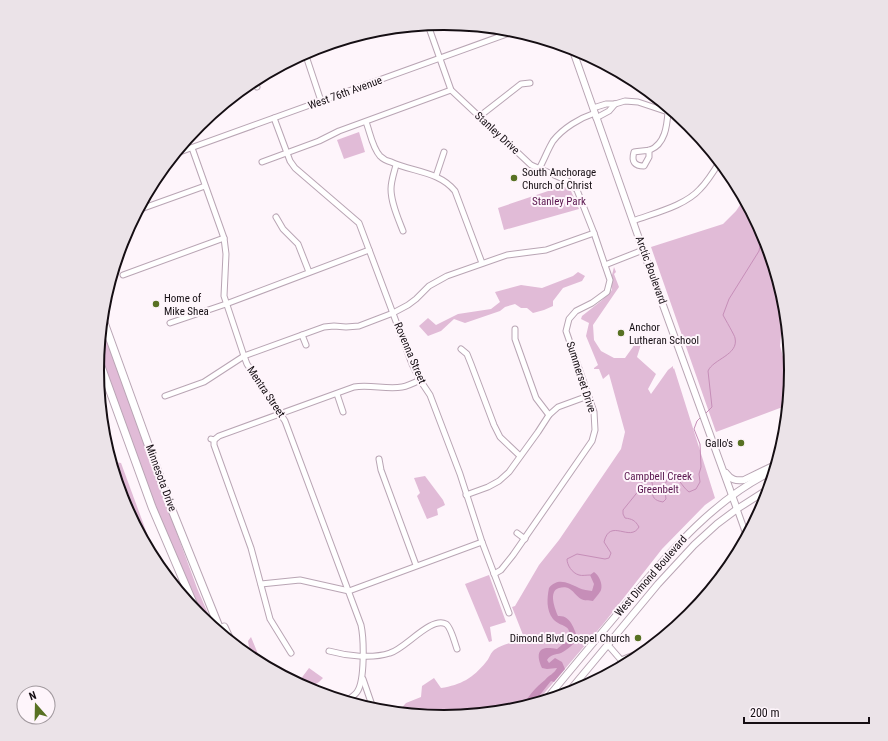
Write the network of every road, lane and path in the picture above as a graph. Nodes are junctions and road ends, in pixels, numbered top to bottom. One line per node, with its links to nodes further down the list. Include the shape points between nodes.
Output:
1 (430, 31): 4 (street, Stanley Drive)
2 (502, 36): 4 (street, West 76th Avenue)
3 (575, 56): 11 (main road, Arctic Boulevard)
4 (440, 58): 7 (street, Stanley Drive); 8 (street, West 76th Avenue)
5 (307, 59): 8 (street)
6 (530, 83): 13 (street, via 521,84)
7 (451, 90): 13 (street, Stanley Drive); 15 (street)
8 (321, 101): 14 (street, West 76th Avenue)
9 (615, 104): 10 (street, via 625,101 638,102); 11 (street, via 609,110); 11 (street, via 606,104)
10 (664, 110)
11 (595, 113): 24 (street, via 560,133); 29 (main road, Arctic Boulevard)
12 (670, 115): 17 (street, via 663,138 657,146)
13 (480, 116): 24 (street, Stanley Drive, via 531,165)
14 (274, 118): 16 (street, West 76th Avenue); 20 (street, Rovenna Street)
15 (366, 122): 20 (street); 22 (street, via 379,155)
16 (192, 148): 18 (street, West 76th Avenue); 26 (street, Mentra Street)
17 (649, 150)
18 (184, 151)
19 (444, 152): 25 (street)
20 (287, 153): 21 (street); 33 (street, Rovenna Street, via 295,168 359,223)
21 (262, 162)
22 (396, 165): 25 (street); 30 (street, via 391,191)
23 (717, 167): 29 (street, via 699,190 690,197)
24 (539, 168): 31 (street, Stanley Drive, via 568,181 577,190)
25 (436, 176): 35 (street, via 450,184 455,191)
26 (205, 186): 27 (street); 32 (street, Mentra Street)
27 (145, 207)
28 (276, 218): 37 (street, via 298,244)
29 (633, 221): 34 (main road, Arctic Boulevard)
30 (403, 231)
31 (594, 233): 35 (street, via 546,250 507,255); 36 (street, Stanley Drive)
32 (224, 238): 38 (street); 39 (street, Mentra Street)
33 (369, 250): 37 (street); 40 (street, Rovenna Street)
34 (643, 250): 36 (street); 59 (main road, Arctic Boulevard)
35 (482, 263): 40 (street, via 438,280 416,300)
36 (605, 265): 52 (street, Summerset Drive, via 610,280 607,292 576,311 566,331)
37 (309, 272): 39 (street)
38 (123, 275)
39 (226, 304): 41 (street); 47 (street, Mentra Street)
40 (393, 313): 44 (street, via 359,326 324,327); 49 (street, Rovenna Street)
41 (170, 323)
42 (106, 328): 69 (highway, Minnesota Drive)
43 (515, 329): 55 (street, via 515,339 536,398)
44 (302, 335): 45 (street); 47 (street)
45 (306, 345)
46 (461, 349): 56 (street, via 471,364 500,437)
47 (244, 356): 51 (street, via 204,382); 54 (street, Mentra Street)
48 (104, 375): 71 (highway, Minnesota Drive)
49 (420, 380): 50 (street, via 400,388 364,386); 62 (street, Rovenna Street, via 430,396)
50 (337, 394): 53 (street); 54 (street)
51 (165, 396)
52 (588, 396): 55 (street, via 558,407); 67 (street, Summerset Drive, via 595,420 592,441)
53 (343, 412)
54 (281, 413): 73 (street, via 212,440 251,548); 74 (street, Mentra Street)
55 (549, 415): 56 (street)
56 (520, 456): 62 (street, via 509,472 498,481)
57 (379, 459): 70 (street)
58 (770, 468): 59 (main road, via 738,481 730,479)
59 (723, 470): 63 (main road, Arctic Boulevard)
60 (768, 474): 63 (main road, West Dimond Boulevard)
61 (762, 493): 64 (main road, West Dimond Boulevard)
62 (466, 495): 68 (street, Rovenna Street)
63 (732, 496): 64 (main road, Arctic Boulevard); 89 (main road, West Dimond Boulevard, via 685,536)
64 (737, 509): 65 (street, Arctic Boulevard); 80 (main road, West Dimond Boulevard, via 694,545)
65 (744, 530)
66 (517, 534): 67 (street)
67 (525, 539): 72 (street, Summerset Drive, via 501,570)
68 (482, 542): 70 (street); 72 (street, Rovenna Street)
69 (189, 552): 78 (highway, Minnesota Drive); 79 (highway)
70 (416, 565): 74 (street)
71 (176, 567): 75 (highway); 76 (highway, Minnesota Drive)
72 (494, 574): 77 (street, Rovenna Street)
73 (261, 584): 74 (street, via 300,580); 83 (street, via 270,619)
74 (349, 591): 84 (street, Mentra Street, via 363,633)
75 (186, 593)
76 (190, 597)
77 (509, 613)
78 (219, 627)
79 (227, 633)
80 (608, 645): 86 (street); 88 (main road, West Dimond Boulevard)
81 (457, 649): 84 (street, via 446,622 422,630 391,653)
82 (329, 651): 84 (street)
83 (291, 653)
84 (363, 656): 87 (street, Mentra Street)
85 (625, 658): 86 (street)
86 (621, 660)
87 (362, 679): 90 (street, via 357,692); 91 (street)
88 (575, 685)
89 (551, 694)
90 (350, 697)
91 (371, 702)

